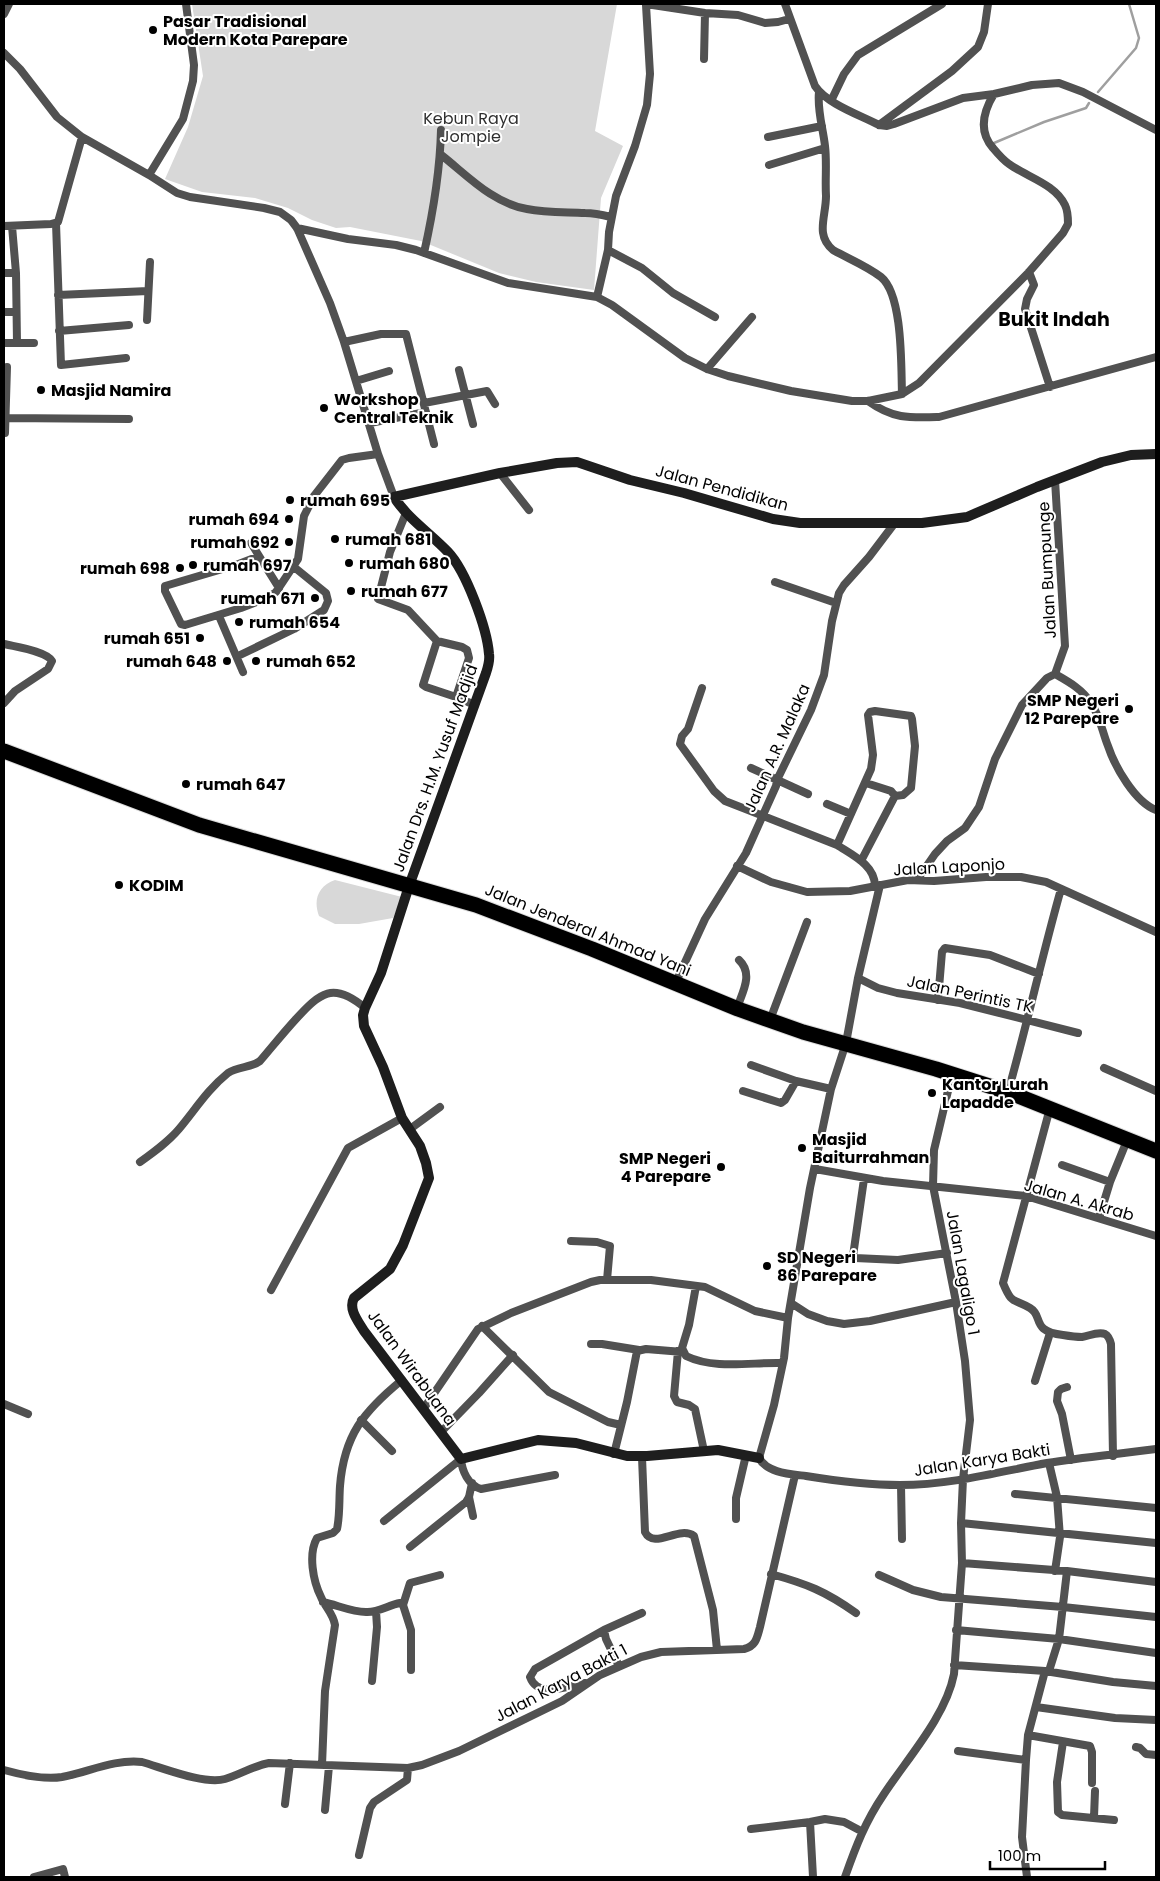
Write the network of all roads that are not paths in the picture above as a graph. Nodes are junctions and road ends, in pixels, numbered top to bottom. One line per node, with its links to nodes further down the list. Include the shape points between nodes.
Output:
1 (9, 4): 8 (street)
2 (186, 4): 24 (street, via 193,81 183,119)
3 (646, 4): 7 (street); 25 (street, via 650,74 647,105)
4 (785, 4): 9 (street)
5 (942, 4): 14 (street, via 858,55 844,74)
6 (988, 4): 15 (street, via 978,47 952,71)
7 (705, 12): 9 (street, via 770,23); 11 (street)
8 (4, 14)
9 (789, 19): 12 (street)
10 (4, 53): 20 (street, via 57,116)
11 (704, 59)
12 (819, 92): 14 (street); 16 (street)
13 (994, 94): 15 (street, via 963,98 888,126); 18 (street, via 1059,82); 33 (street, via 986,107 983,122 989,144 1010,165 1056,194 1065,205 1068,217 1063,233)
14 (832, 100): 15 (street)
15 (879, 125)
16 (822, 126): 19 (street); 21 (street)
17 (441, 130): 22 (street)
18 (1156, 130)
19 (768, 137)
20 (82, 138): 24 (street); 26 (street)
21 (825, 148): 23 (street); 59 (street, via 826,209 822,237 826,245 881,277 890,288 898,320)
22 (440, 154): 25 (street, via 471,181 511,204 544,212); 31 (street, via 434,207)
23 (769, 164)
24 (149, 175): 29 (street, via 177,193 190,197 280,212)
25 (611, 217): 30 (street)
26 (56, 223): 28 (street); 37 (street)
27 (4, 226): 28 (street)
28 (12, 226): 35 (street)
29 (297, 228): 31 (street); 46 (street, Jalan Drs. H.M. Yusuf Madjid)
30 (608, 250): 38 (street); 41 (street, via 642,268 673,293)
31 (424, 253): 38 (street, via 508,283)
32 (150, 262): 36 (street)
33 (1029, 272): 57 (street, via 1033,288 1025,309); 59 (street, via 919,384)
34 (4, 273): 35 (street)
35 (16, 273): 40 (street)
36 (148, 291): 37 (street); 43 (street)
37 (58, 295): 45 (street)
38 (597, 297): 53 (street, via 685,358)
39 (4, 312): 40 (street)
40 (16, 312): 47 (street)
41 (715, 317)
42 (752, 317): 53 (street)
43 (147, 320)
44 (129, 325): 45 (street)
45 (59, 331): 51 (street, via 60,365)
46 (344, 342): 56 (street, Jalan Drs. H.M. Yusuf Madjid); 61 (street, via 381,334 406,334)
47 (17, 343): 48 (street); 49 (street)
48 (4, 344)
49 (34, 344)
50 (1156, 357): 57 (street)
51 (126, 358)
52 (7, 366): 64 (street)
53 (707, 369): 60 (street, via 826,398)
54 (460, 370): 58 (street)
55 (389, 371): 56 (street)
56 (356, 381): 66 (street, Jalan Drs. H.M. Yusuf Madjid)
57 (1050, 388): 60 (street, via 939,417 898,416 882,411)
58 (466, 394): 61 (street); 62 (street, via 488,391); 67 (street)
59 (902, 394): 60 (street)
60 (868, 401)
61 (424, 403): 63 (street)
62 (495, 404)
63 (426, 412): 66 (street); 69 (street)
64 (5, 418): 65 (street); 68 (street)
65 (129, 419)
66 (370, 423): 70 (street, Jalan Drs. H.M. Yusuf Madjid)
67 (473, 424)
68 (5, 433)
69 (434, 444)
70 (378, 454): 74 (street, Jalan Drs. H.M. Yusuf Madjid); 80 (street, via 346,459 314,496 306,510)
71 (1156, 454): 73 (street, Jalan Pendidikan, via 1131,455 1102,462)
72 (500, 473): 74 (street, Jalan Pendidikan); 75 (street); 77 (street, Jalan Pendidikan, via 577,462 772,519 800,523)
73 (1056, 480): 77 (street, Jalan Pendidikan, via 967,517); 89 (street, Jalan Bumpunge, via 1065,646)
74 (394, 497): 76 (street, Jalan Drs. H.M. Yusuf Madjid)
75 (530, 510)
76 (406, 513): 85 (street, via 390,552 378,599 408,610); 93 (street, Jalan Drs. H.M. Yusuf Madjid, via 449,553 465,579 480,617 489,655)
77 (894, 524): 83 (street, Jalan A.R. Malaka, via 844,585)
78 (251, 544): 79 (street)
79 (259, 556): 82 (street); 84 (street, via 164,586 182,624)
80 (294, 567): 82 (street); 87 (street, via 326,593 324,610 294,629)
81 (775, 582): 83 (street)
82 (279, 588): 84 (street, via 267,598)
83 (836, 603): 96 (street, Jalan A.R. Malaka, via 824,675)
84 (219, 616): 87 (street)
85 (437, 641): 91 (street, via 465,648 469,654); 91 (street, via 423,685)
86 (4, 644): 92 (street, via 39,653 52,661 48,669 14,691)
87 (238, 656): 88 (street)
88 (244, 672)
89 (1055, 674): 101 (street, via 1077,686 1090,701 1118,768 1137,794); 107 (street, via 1022,704 995,759 978,807 965,828 935,854)
90 (702, 688): 103 (street, via 680,744 714,792 725,801)
91 (456, 697): 93 (street)
92 (4, 704)
93 (475, 705): 108 (street, Jalan Drs. H.M. Yusuf Madjid)
94 (4, 751): 108 (highway, Jalan Jenderal Ahmad Yani, via 185,821)
95 (751, 768): 96 (street)
96 (777, 780): 98 (street); 103 (street, Jalan A.R. Malaka)
97 (866, 783): 99 (street); 99 (street, via 874,754 870,712 911,716 915,746 911,788 903,795); 102 (street)
98 (808, 794)
99 (894, 796): 105 (street)
100 (827, 804): 102 (street)
101 (1156, 810)
102 (851, 814): 104 (street)
103 (763, 815): 104 (street); 106 (street, Jalan A.R. Malaka)
104 (837, 845): 105 (street)
105 (861, 861): 109 (street, via 873,873)
106 (737, 866): 109 (street, Jalan Laponjo, via 771,882 807,892 850,891); 116 (street, Jalan A.R. Malaka, via 706,919)
107 (917, 880): 109 (street, Jalan Laponjo); 110 (street, Jalan Laponjo, via 1021,877)
108 (409, 886): 116 (highway, Jalan Jenderal Ahmad Yani, via 476,904); 118 (street, Jalan Wirabuana, via 381,973)
109 (877, 886): 115 (street)
110 (1061, 889): 112 (street, Jalan Laponjo); 114 (street)
111 (807, 922): 120 (street)
112 (1156, 932)
113 (739, 960): 119 (street, via 744,965 747,980)
114 (1039, 974): 117 (street, via 990,955 945,948); 121 (street)
115 (858, 978): 117 (street, Jalan Perintis TK, via 878,988); 123 (street)
116 (675, 984): 119 (highway, Jalan Jenderal Ahmad Yani)
117 (938, 1000): 121 (street, Jalan Perintis TK)
118 (365, 1008): 134 (street, Jalan Wirabuana, via 364,1026); 138 (street, via 338,993 317,997 260,1061 235,1069 223,1078 172,1137)
119 (737, 1008): 120 (highway, Jalan Jenderal Ahmad Yani)
120 (770, 1020): 123 (highway, Jalan Jenderal Ahmad Yani)
121 (1028, 1020): 122 (street, Jalan Perintis TK); 131 (street)
122 (1078, 1033)
123 (846, 1043): 126 (highway, Jalan Jenderal Ahmad Yani); 128 (street)
124 (751, 1065): 127 (street)
125 (1104, 1068): 130 (street)
126 (952, 1074): 131 (highway, Jalan Jenderal Ahmad Yani); 143 (street, Jalan Lagaligo 1, via 934,1150)
127 (796, 1081): 128 (street); 129 (street, via 781,1103)
128 (832, 1089): 140 (street)
129 (743, 1091)
130 (1156, 1091)
131 (1008, 1092): 133 (highway, Jalan Jenderal Ahmad Yani)
132 (440, 1108): 135 (street)
133 (1050, 1108): 136 (highway, Jalan Jenderal Ahmad Yani); 144 (street)
134 (402, 1118): 135 (street, Jalan Wirabuana); 151 (street, via 348,1148)
135 (410, 1129): 162 (street, Jalan Wirabuana, via 426,1160 428,1182 390,1269 352,1303 364,1331)
136 (1128, 1138): 137 (highway, Jalan Jenderal Ahmad Yani); 142 (street)
137 (1156, 1151)
138 (140, 1162)
139 (1062, 1165): 142 (street)
140 (814, 1169): 141 (street, Jalan A. Akrab); 153 (street)
141 (864, 1179): 143 (street, Jalan A. Akrab); 148 (street, via 853,1253 855,1258 898,1260)
142 (1110, 1182): 145 (street)
143 (933, 1186): 144 (street, Jalan A. Akrab); 148 (street, Jalan Lagaligo 1)
144 (1026, 1196): 145 (street, Jalan A. Akrab); 156 (street, via 1004,1283 1013,1302 1030,1308 1042,1329)
145 (1099, 1218): 146 (street, Jalan A. Akrab)
146 (1156, 1236)
147 (571, 1241): 149 (street, via 608,1245 611,1249)
148 (947, 1253): 152 (street, Jalan Lagaligo 1)
149 (607, 1280): 150 (street, via 651,1280); 155 (street, via 581,1285)
150 (696, 1286): 154 (street, via 712,1289 755,1311); 159 (street)
151 (271, 1290)
152 (956, 1302): 153 (street, via 870,1322 844,1324 808,1314); 184 (street, Jalan Lagaligo 1, via 970,1420)
153 (791, 1303): 154 (street)
154 (788, 1318): 161 (street)
155 (482, 1326): 160 (street); 166 (street, via 468,1340)
156 (1050, 1333): 163 (street); 177 (street, via 1085,1337 1099,1333 1110,1338)
157 (591, 1344): 158 (street)
158 (639, 1350): 159 (street); 169 (street)
159 (681, 1351): 161 (street, via 690,1358 730,1365); 173 (street, via 674,1396 677,1402 695,1409)
160 (512, 1356): 169 (street, via 549,1392 608,1422); 170 (street)
161 (782, 1364): 178 (street)
162 (402, 1380): 166 (street, Jalan Wirabuana); 168 (street)
163 (1035, 1381)
164 (1067, 1387): 180 (street, via 1058,1392 1056,1401 1062,1414)
165 (4, 1404): 167 (street)
166 (424, 1408): 170 (street, Jalan Wirabuana)
167 (28, 1414)
168 (361, 1420): 172 (street); 207 (street, via 346,1453 337,1528 333,1533 317,1538 312,1548 315,1577)
169 (621, 1425): 174 (street)
170 (441, 1432): 179 (street, Jalan Wirabuana)
171 (1156, 1449): 177 (street, Jalan Karya Bakti)
172 (392, 1451)
173 (704, 1451): 175 (street, via 724,1450); 176 (street)
174 (614, 1454): 176 (street); 179 (street, via 576,1442 538,1440)
175 (746, 1455): 178 (street); 192 (street, via 736,1498)
176 (642, 1456): 217 (street, via 644,1532 654,1539 686,1532 694,1536 713,1610)
177 (1113, 1456): 180 (street, Jalan Karya Bakti)
178 (759, 1458): 183 (street, Jalan Karya Bakti, via 768,1469)
179 (462, 1459): 185 (street, via 463,1471); 193 (street)
180 (1071, 1460): 181 (street, Jalan Karya Bakti)
181 (1049, 1463): 184 (street, Jalan Karya Bakti); 189 (street)
182 (555, 1475): 185 (street, via 481,1490)
183 (795, 1475): 186 (street, Jalan Karya Bakti, via 849,1483); 202 (street, Jalan Karya Bakti 1)
184 (963, 1479): 186 (street, Jalan Karya Bakti); 194 (street, Jalan Lagaligo 1)
185 (472, 1483): 188 (street)
186 (901, 1485): 196 (street)
187 (1015, 1494): 189 (street)
188 (469, 1497): 191 (street); 198 (street)
189 (1057, 1497): 190 (street); 195 (street)
190 (1156, 1508)
191 (473, 1516)
192 (736, 1519)
193 (384, 1521)
194 (961, 1523): 195 (street); 199 (street, Jalan Lagaligo 1)
195 (1060, 1532): 197 (street); 200 (street)
196 (902, 1539)
197 (1156, 1543)
198 (410, 1547)
199 (962, 1563): 200 (street); 206 (street, Jalan Lagaligo 1)
200 (1055, 1571): 201 (street)
201 (1067, 1571): 205 (street); 209 (street)
202 (771, 1574): 212 (street, via 820,1590); 217 (street, Jalan Karya Bakti 1, via 755,1643 744,1649)
203 (440, 1575): 208 (street, via 410,1582)
204 (879, 1575): 206 (street, via 932,1596)
205 (1156, 1582)
206 (960, 1599): 209 (street); 215 (street, Jalan Lagaligo 1)
207 (323, 1602): 210 (street, via 366,1612); 235 (street, via 334,1617 335,1630 325,1691)
208 (403, 1605): 210 (street, via 394,1604); 221 (street, via 411,1630)
209 (1062, 1607): 213 (street); 216 (street)
210 (376, 1610): 223 (street)
211 (642, 1613): 214 (street)
212 (856, 1613)
213 (1156, 1617)
214 (604, 1630): 220 (street); 224 (street, via 535,1669 530,1677 534,1685 543,1690)
215 (956, 1630): 216 (street); 219 (street, Jalan Lagaligo 1)
216 (1059, 1639): 218 (street); 222 (street)
217 (717, 1650): 220 (street, Jalan Karya Bakti 1, via 652,1653)
218 (1156, 1653)
219 (954, 1665): 222 (street); 246 (street, Jalan Lagaligo 1, via 951,1689 929,1729)
220 (618, 1666): 224 (street, Jalan Karya Bakti 1)
221 (412, 1670)
222 (1047, 1671): 225 (street); 226 (street)
223 (372, 1681)
224 (587, 1683): 236 (street, Jalan Karya Bakti 1, via 562,1701 459,1751)
225 (1156, 1686)
226 (1036, 1706): 227 (street, via 1115,1718); 228 (street)
227 (1156, 1720)
228 (1028, 1735): 229 (street); 233 (street)
229 (1063, 1742): 238 (street, via 1091,1748); 242 (street, via 1057,1809 1062,1815)
230 (1136, 1747): 232 (street, via 1146,1754)
231 (958, 1752): 233 (street)
232 (1156, 1755)
233 (1026, 1760): 252 (street, via 1022,1837)
234 (290, 1763): 235 (street, Jalan Karya Bakti 1); 237 (street, Jalan Karya Bakti 1, via 256,1765 226,1779 211,1781 132,1761 61,1777); 240 (street)
235 (325, 1766): 236 (street, Jalan Karya Bakti 1); 241 (street)
236 (408, 1768): 247 (street, via 407,1780 378,1798 370,1808)
237 (4, 1770)
238 (1092, 1783)
239 (1095, 1791): 242 (street)
240 (285, 1804)
241 (324, 1810)
242 (1094, 1817): 243 (street)
243 (1114, 1820)
244 (810, 1822): 245 (street); 246 (street, via 833,1819); 250 (street)
245 (751, 1828)
246 (861, 1832): 251 (street, Jalan Lagaligo 1)
247 (359, 1855)
248 (34, 1877): 249 (street, via 63,1869)
249 (65, 1877)
250 (813, 1877)
251 (845, 1877)
252 (1027, 1877)

